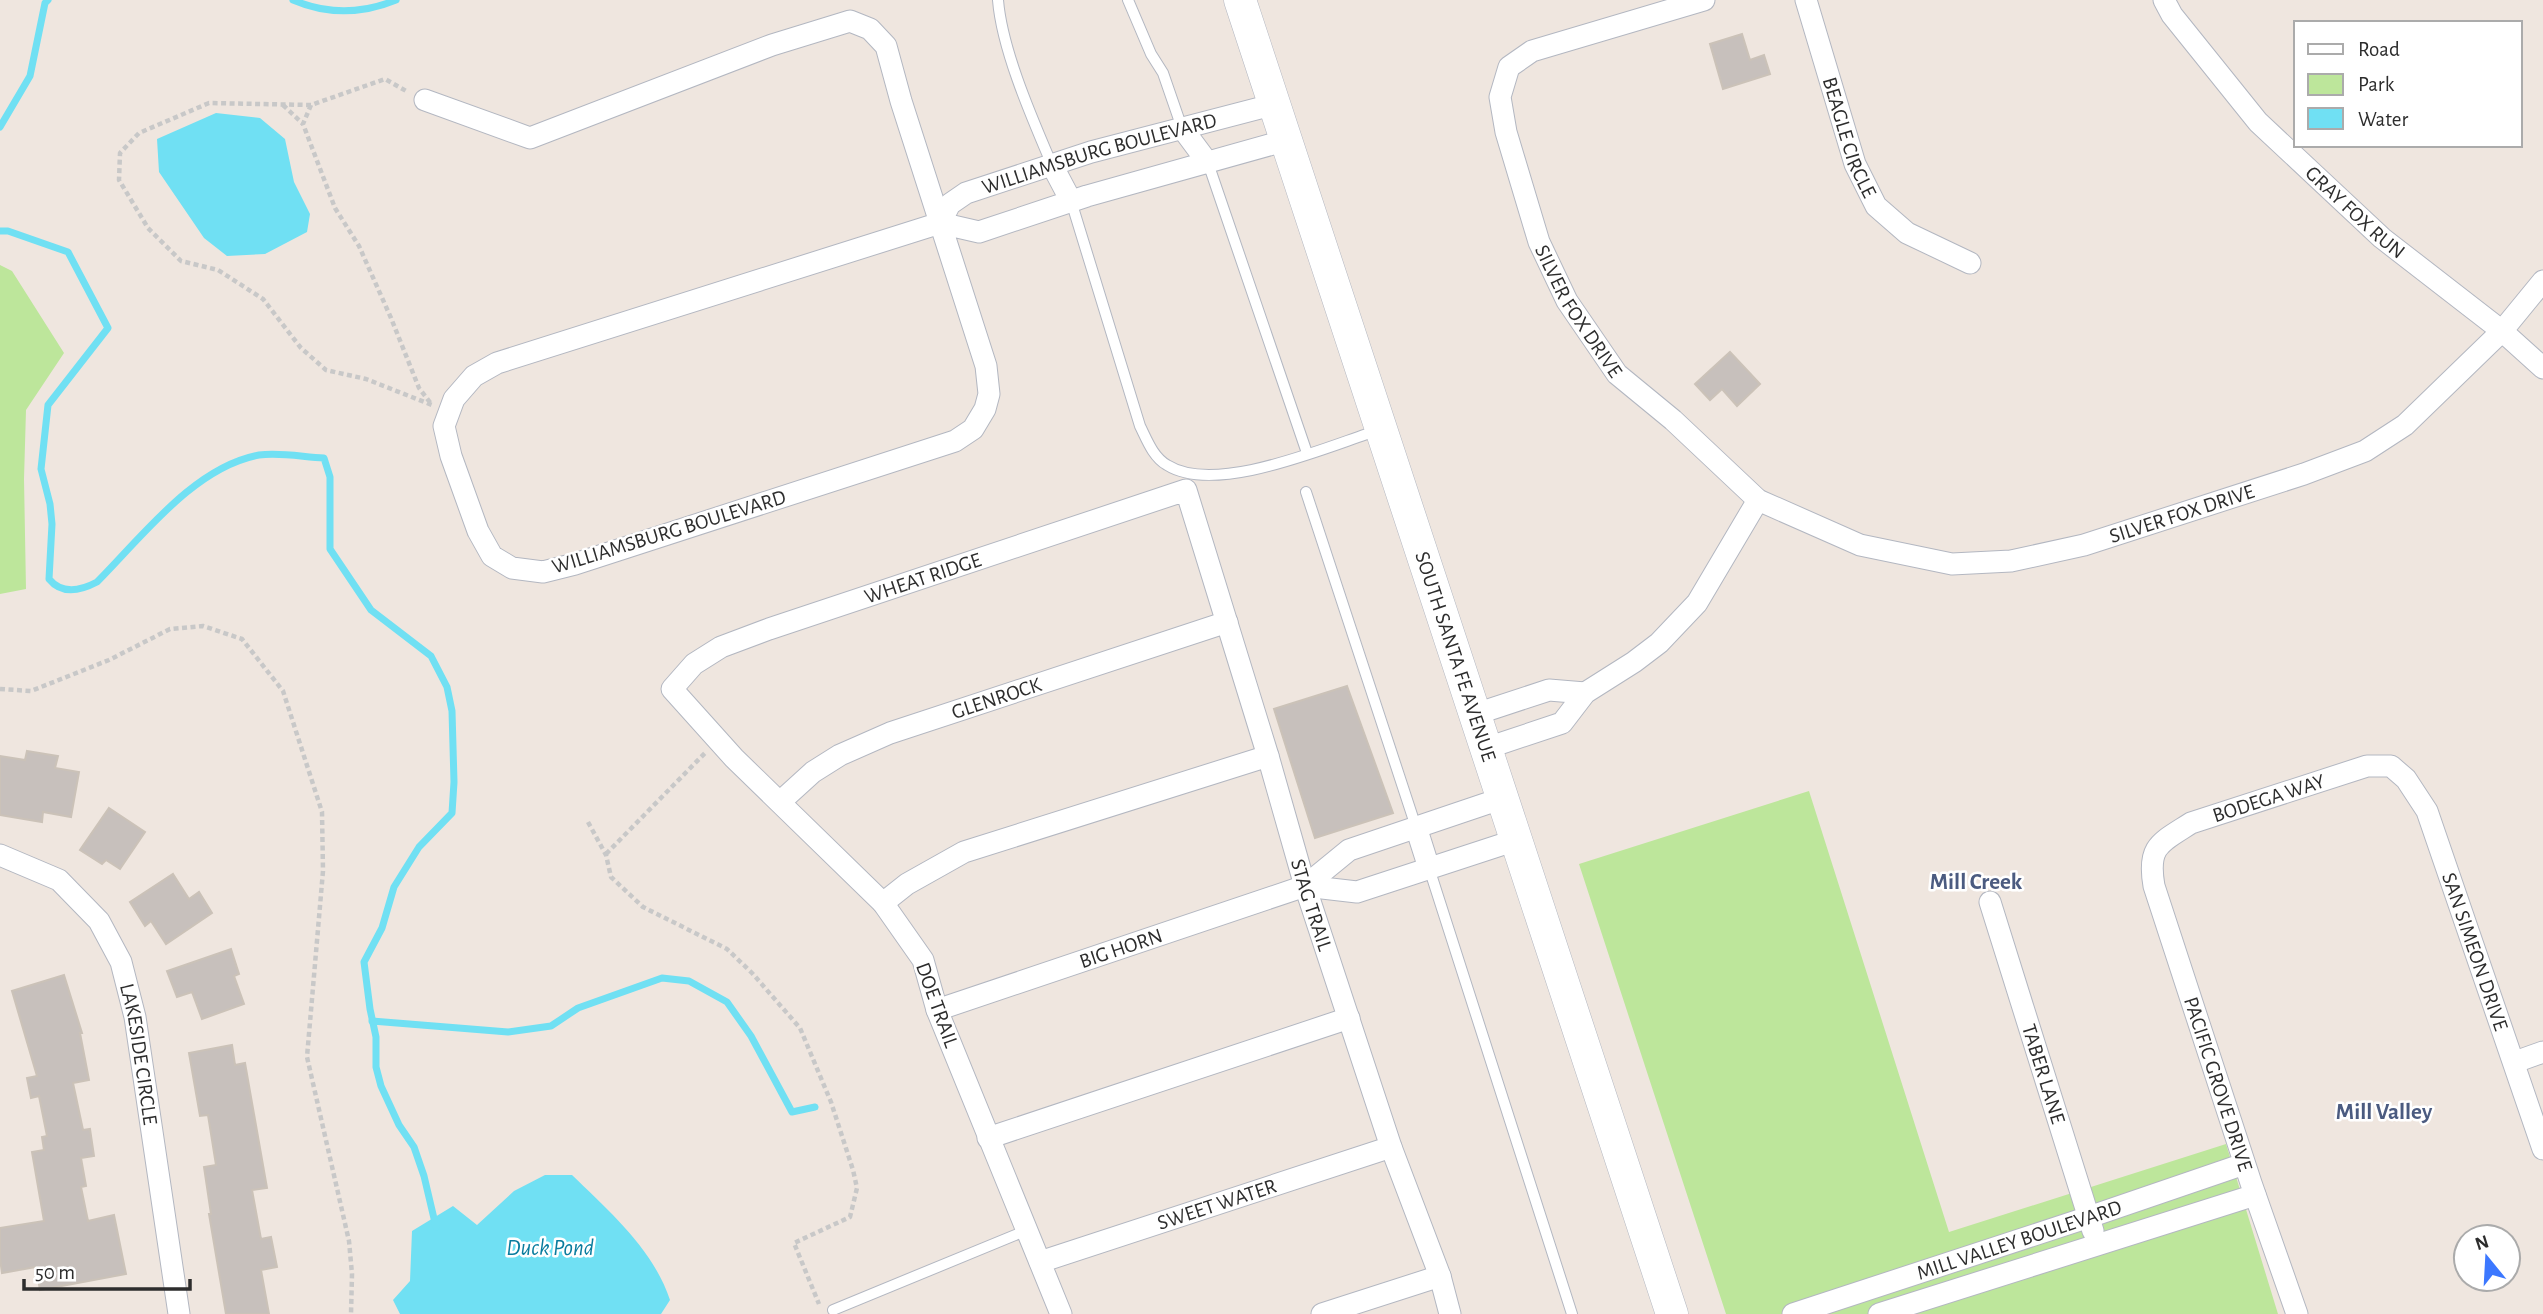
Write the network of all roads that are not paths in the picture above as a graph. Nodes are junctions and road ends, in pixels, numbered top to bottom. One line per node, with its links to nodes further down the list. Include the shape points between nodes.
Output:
1 (998, 0): 12 (lane, via 1006,42)
2 (1128, 0): 9 (lane, via 1163,73)
3 (1240, 0): 8 (main road, SOUTH SANTA FE AVENUE)
4 (1704, 0): 23 (street, SILVER FOX DRIVE, via 1532,51 1509,66 1500,97 1539,243 1567,301 1617,374)
5 (1806, 0): 15 (street, BEAGLE CIRCLE, via 1855,164 1877,206 1907,233)
6 (2164, 0): 17 (street, GRAY FOX RUN, via 2258,122 2382,238)
7 (425, 100): 14 (street, WILLIAMSBURG BOULEVARD, via 530,138 772,45 850,21 870,29 886,46)
8 (1275, 104): 9 (street, WILLIAMSBURG BOULEVARD); 10 (main road, SOUTH SANTA FE AVENUE)
9 (1182, 128): 11 (street); 12 (street, WILLIAMSBURG BOULEVARD)
10 (1287, 140): 11 (street, WILLIAMSBURG BOULEVARD); 19 (main road, SOUTH SANTA FE AVENUE)
11 (1208, 163): 13 (street, WILLIAMSBURG BOULEVARD); 20 (lane)
12 (1052, 165): 13 (street); 14 (street, WILLIAMSBURG BOULEVARD, via 966,193 950,204)
13 (1071, 201): 14 (street, WILLIAMSBURG BOULEVARD, via 979,232); 20 (lane, via 1140,426 1152,450 1167,465 1213,476 1257,470)
14 (940, 223): 14 (street, WILLIAMSBURG BOULEVARD, via 989,381 985,409 964,436 575,564 543,572 512,568 492,556 478,531 444,426 454,399 474,376 497,363)
15 (1970, 263)
16 (2543, 281): 17 (street, SILVER FOX DRIVE)
17 (2501, 331): 18 (street, GRAY FOX RUN); 23 (street, SILVER FOX DRIVE, via 2405,425 2365,451 2084,545 2011,561 1952,564 1860,545)
18 (2543, 368)
19 (1382, 429): 20 (lane); 27 (main road, SOUTH SANTA FE AVENUE)
20 (1307, 453)
21 (1186, 490): 24 (street, STAG TRAIL); 25 (street, WHEAT RIDGE, via 721,647 694,664)
22 (1306, 492): 33 (lane)
23 (1758, 500): 26 (street, via 1697,603 1659,643)
24 (1227, 622): 29 (street, STAG TRAIL); 32 (street, GLENROCK, via 890,733 822,766)
25 (672, 689): 32 (street, DOE TRAIL)
26 (1585, 692): 27 (street, via 1549,690); 28 (street, via 1563,723)
27 (1476, 714): 28 (main road, SOUTH SANTA FE AVENUE)
28 (1487, 748): 31 (main road, SOUTH SANTA FE AVENUE)
29 (1268, 756): 38 (street, STAG TRAIL); 40 (street, via 964,852)
30 (2391, 766): 35 (street, BODEGA WAY, via 2367,766 2191,823); 44 (street, SAN SIMEON DRIVE, via 2427,810)
31 (1503, 798): 33 (street, BIG HORN); 34 (main road, SOUTH SANTA FE AVENUE)
32 (780, 802): 40 (street, DOE TRAIL)
33 (1416, 827): 37 (street); 38 (street, BIG HORN, via 1349,850)
34 (1516, 840): 37 (street, BIG HORN); 61 (main road, SOUTH SANTA FE AVENUE)
35 (2154, 851): 48 (street, PACIFIC GROVE DRIVE, via 2154,886)
36 (0, 855): 56 (street, LAKESIDE CIRCLE, via 58,880 99,921 121,962 135,1017)
37 (1429, 868): 38 (street, BIG HORN, via 1357,892); 60 (lane)
38 (1305, 886): 41 (street, BIG HORN); 42 (street, STAG TRAIL)
39 (1990, 902): 50 (street, TABER LANE)
40 (883, 903): 41 (street, DOE TRAIL, via 923,960)
41 (937, 1010): 45 (street, DOE TRAIL)
42 (1349, 1018): 45 (street); 46 (street, STAG TRAIL)
43 (2543, 1052): 44 (street)
44 (2515, 1062): 47 (street, SAN SIMEON DRIVE)
45 (988, 1138): 51 (street, DOE TRAIL)
46 (1391, 1147): 53 (street, SWEET WATER); 54 (street, STAG TRAIL)
47 (2543, 1149)
48 (2244, 1164): 49 (street, PACIFIC GROVE DRIVE); 50 (street, MILL VALLEY BOULEVARD)
49 (2255, 1195): 52 (street, MILL VALLEY BOULEVARD); 64 (street, PACIFIC GROVE DRIVE)
50 (2089, 1217): 52 (street, TABER LANE); 62 (street, MILL VALLEY BOULEVARD)
51 (1025, 1231): 53 (street, DOE TRAIL); 55 (lane)
52 (2098, 1246): 63 (street, MILL VALLEY BOULEVARD)
53 (1040, 1262): 57 (street, DOE TRAIL)
54 (1440, 1276): 58 (street); 59 (street, STAG TRAIL)
55 (828, 1312)
56 (177, 1314)
57 (1061, 1314)
58 (1322, 1314)
59 (1450, 1314)
60 (1572, 1314)
61 (1672, 1314)
62 (1793, 1314)
63 (1880, 1314)
64 (2297, 1314)

